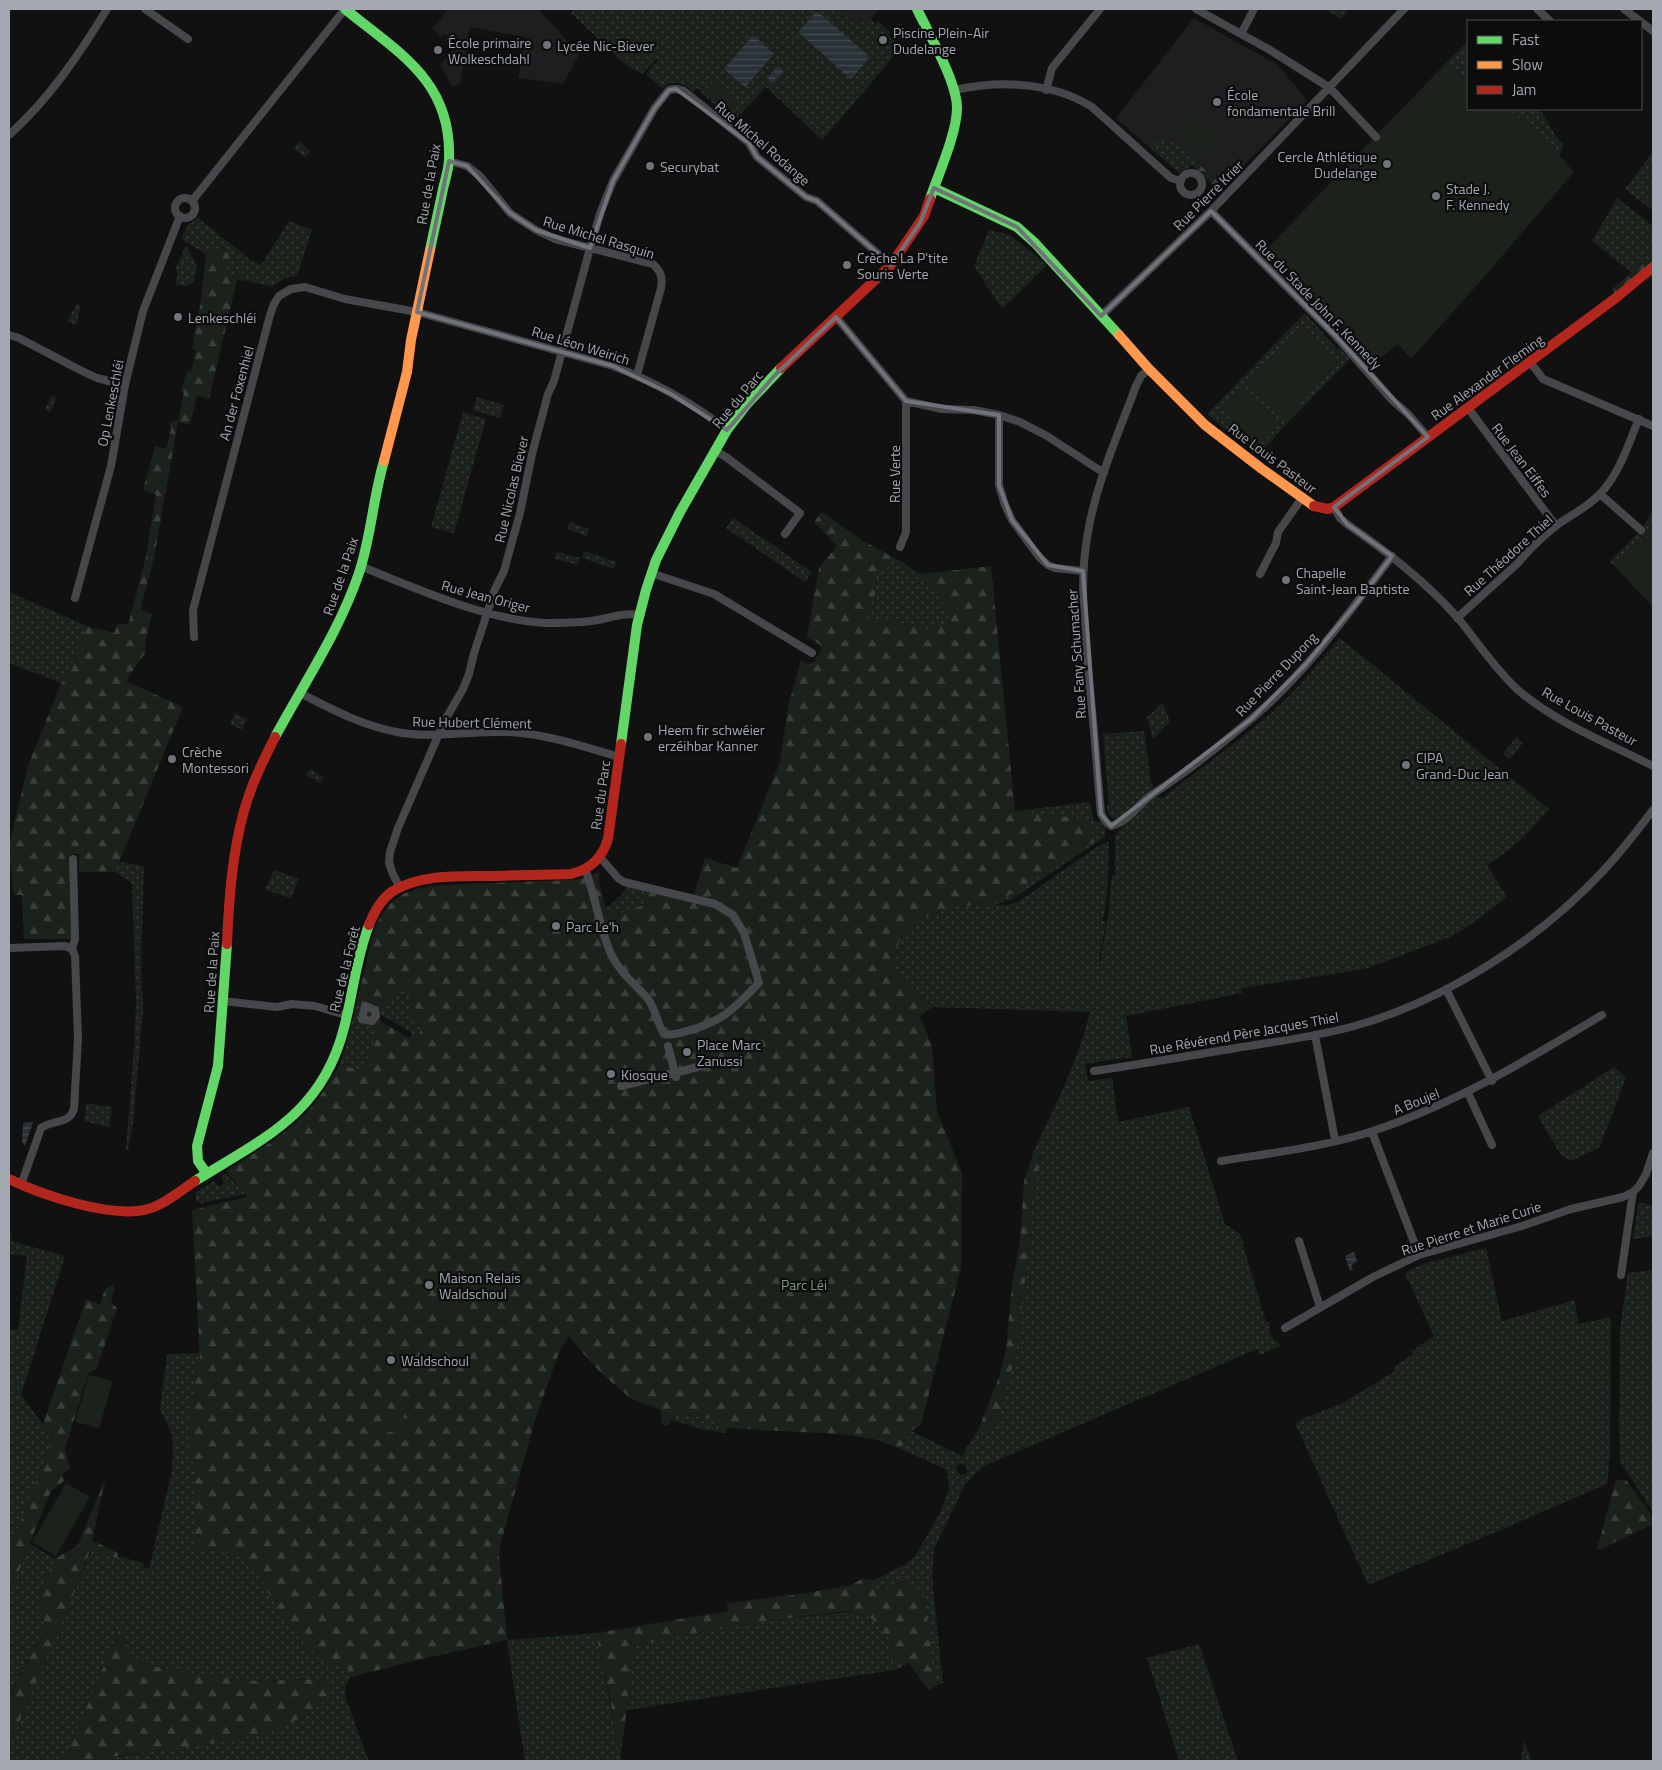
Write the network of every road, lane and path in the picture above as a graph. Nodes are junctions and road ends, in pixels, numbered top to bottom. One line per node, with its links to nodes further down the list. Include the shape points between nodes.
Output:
1 (107, 9): 21 (street, via 61,78)
2 (145, 9): 16 (street)
3 (345, 9): 23 (street, Rue de la Paix, via 412,63 428,80 443,108 450,145); 26 (street, Op Lenkeschléi)
4 (917, 9): 18 (street, Rue du Parc)
5 (1100, 9): 19 (street, via 1052,68)
6 (1196, 9): 15 (street)
7 (1254, 9): 15 (street)
8 (1404, 9): 17 (street, Rue Pierre Krier)
9 (1537, 9): 11 (street)
10 (1624, 9): 12 (street)
11 (1549, 20)
12 (1639, 20)
13 (1642, 22): 14 (street)
14 (1653, 30)
15 (1241, 34): 17 (street)
16 (188, 38)
17 (1330, 88): 22 (street); 27 (street, Rue Pierre Krier)
18 (955, 90): 19 (street, via 993,84); 25 (street, Rue du Parc, via 955,126)
19 (1046, 90): 24 (street, via 1064,93 1092,107 1171,178)
20 (664, 96): 29 (street, Rue Nicolas Biever, via 613,181); 30 (street, Rue Michel Rodange, via 669,90 684,91 748,144 757,157 806,197 817,201)
21 (9, 135)
22 (1376, 137)
23 (449, 161): 29 (street, Rue Michel Rasquin, via 468,166 480,176 510,214 555,239); 32 (street, Rue de la Paix)
24 (1181, 181)
25 (934, 188): 30 (street, Rue du Parc, via 920,223); 33 (street, Rue Louis Pasteur, via 1017,227)
26 (192, 201): 28 (street, Op Lenkeschléi, via 193,215 188,218); 28 (street, Op Lenkeschléi, via 183,198 178,202 176,211)
27 (1211, 212): 33 (street, Rue Pierre Krier); 47 (street, Rue du Stade John F. Kennedy, via 1335,335)
28 (180, 216): 40 (street, Op Lenkeschléi, via 142,311)
29 (590, 248): 36 (street, Rue Nicolas Biever); 39 (street, Rue Michel Rasquin, via 653,264 661,272 661,288)
30 (891, 264): 34 (street, Rue du Parc)
31 (1653, 267): 37 (street, Rue Alexander Fleming)
32 (417, 312): 36 (street, Rue Léon Weirich); 58 (street, Rue de la Paix, via 403,390); 66 (street, An der Foxenhiel, via 345,299 304,287 291,288 279,296 274,304 193,610)
33 (1101, 316): 38 (street, Rue Louis Pasteur)
34 (836, 317): 41 (street); 46 (street, Rue du Parc, via 769,381)
35 (9, 334): 40 (street, via 97,378)
36 (562, 351): 39 (street, Rue Léon Weirich); 63 (street, Rue Nicolas Biever, via 532,454 504,571)
37 (1530, 362): 42 (street, Rue Alexander Fleming); 44 (street, via 1543,379)
38 (1149, 369): 49 (street, Rue Fany Schumacher, via 1136,386); 51 (street, Rue Louis Pasteur, via 1205,425)
39 (637, 375): 46 (street, Rue Léon Weirich)
40 (125, 385): 62 (street, Op Lenkeschléi, via 110,466)
41 (906, 401): 43 (street, via 942,409); 56 (street, Rue Verte, via 906,532)
42 (1468, 408): 47 (street, Rue Alexander Fleming); 53 (street, Rue Jean Eiffes)
43 (999, 414): 49 (street, via 1032,427); 59 (street, via 999,485 1012,520 1048,565)
44 (1639, 419): 45 (street); 50 (street, Rue Théodore Thiel, via 1614,475)
45 (1653, 426)
46 (727, 430): 48 (street, Rue du Parc)
47 (1428, 437): 52 (street, Rue Alexander Fleming)
48 (714, 450): 55 (street, via 800,513); 60 (street, Rue du Parc, via 670,530)
49 (1104, 473): 59 (street, Rue Fany Schumacher, via 1087,536)
50 (1600, 494): 53 (street, Rue Théodore Thiel); 54 (street)
51 (1302, 498): 52 (street, Rue Louis Pasteur, via 1322,509); 61 (street, via 1278,532)
52 (1334, 507): 57 (street, Rue Louis Pasteur, via 1346,524)
53 (1556, 526): 65 (street, Rue Théodore Thiel)
54 (1641, 530)
55 (785, 534)
56 (900, 547)
57 (1392, 556): 65 (street, Rue Louis Pasteur, via 1429,587); 73 (street, Rue Pierre Dupong, via 1306,664 1251,719 1149,796 1125,820)
58 (360, 566): 63 (street, Rue Jean Origer, via 422,592); 68 (street, Rue de la Paix, via 337,626)
59 (1083, 571): 73 (street, Rue Fany Schumacher, via 1082,600 1101,814)
60 (651, 573): 64 (street, Rue du Parc); 67 (street, via 714,594)
61 (1260, 574)
62 (75, 598)
63 (488, 612): 64 (street, Rue Jean Origer, via 543,622 591,621 626,613); 69 (street, Rue Nicolas Biever, via 469,674)
64 (639, 615): 70 (street, Rue du Parc)
65 (1458, 618): 71 (street, Rue Louis Pasteur, via 1500,672 1532,701)
66 (194, 637)
67 (812, 654)
68 (300, 693): 69 (street, Rue Hubert Clément, via 372,726 402,733); 81 (street, Rue de la Paix, via 263,761 241,822 235,848)
69 (440, 735): 70 (street, Rue Hubert Clément, via 528,733); 77 (street, Rue Nicolas Biever, via 390,852 392,872)
70 (619, 757): 74 (street, Rue du Parc, via 608,839)
71 (1653, 766)
72 (1653, 810): 80 (street, Rue Révérend Père Jacques Thiel, via 1603,872 1570,903 1488,966)
73 (1111, 826)
74 (600, 857): 76 (street, Rue de la Forêt); 76 (street, via 624,882 715,904 733,915 744,933 759,983 720,1019 671,1035 664,1034 648,999 629,981 612,956)
75 (73, 860): 79 (street, via 75,939)
76 (585, 869): 77 (street, Rue de la Forêt, via 571,874 442,878)
77 (400, 888): 82 (street, Rue de la Forêt, via 386,897 370,922)
78 (9, 948): 79 (street, via 66,946)
79 (72, 949): 99 (street, via 75,956 78,1039 73,1115 68,1120 42,1128)
80 (1446, 989): 84 (street, Rue Révérend Père Jacques Thiel, via 1392,1013); 89 (street)
81 (223, 1001): 82 (street, via 315,1006); 97 (street, Rue de la Paix, via 218,1066 197,1146 198,1161)
82 (346, 1014): 97 (street, Rue de la Forêt, via 332,1065 311,1099 293,1118)
83 (1602, 1015): 89 (street, A Boujel)
84 (1315, 1035): 87 (street, Rue Révérend Père Jacques Thiel); 93 (street)
85 (668, 1046): 88 (street)
86 (718, 1062): 88 (street)
87 (1094, 1071)
88 (675, 1075): 90 (street)
89 (1492, 1081): 91 (street, A Boujel)
90 (621, 1086)
91 (1468, 1093): 92 (street, A Boujel); 94 (street)
92 (1372, 1132): 93 (street, A Boujel); 102 (street)
93 (1335, 1140): 96 (street, A Boujel)
94 (1492, 1145)
95 (1653, 1153): 100 (street, via 1646,1174)
96 (1221, 1161)
97 (207, 1174): 99 (street, Rue de la Forêt, via 159,1204 129,1211 83,1204)
98 (9, 1179): 99 (street, Rue de la Forêt)
99 (21, 1185)
100 (1633, 1192): 102 (street, Rue Pierre et Marie Curie); 103 (street)
101 (1299, 1241): 104 (street)
102 (1419, 1255): 104 (street, Rue Pierre et Marie Curie)
103 (1621, 1275)
104 (1320, 1307): 105 (street, Rue Pierre et Marie Curie)
105 (1285, 1328)

